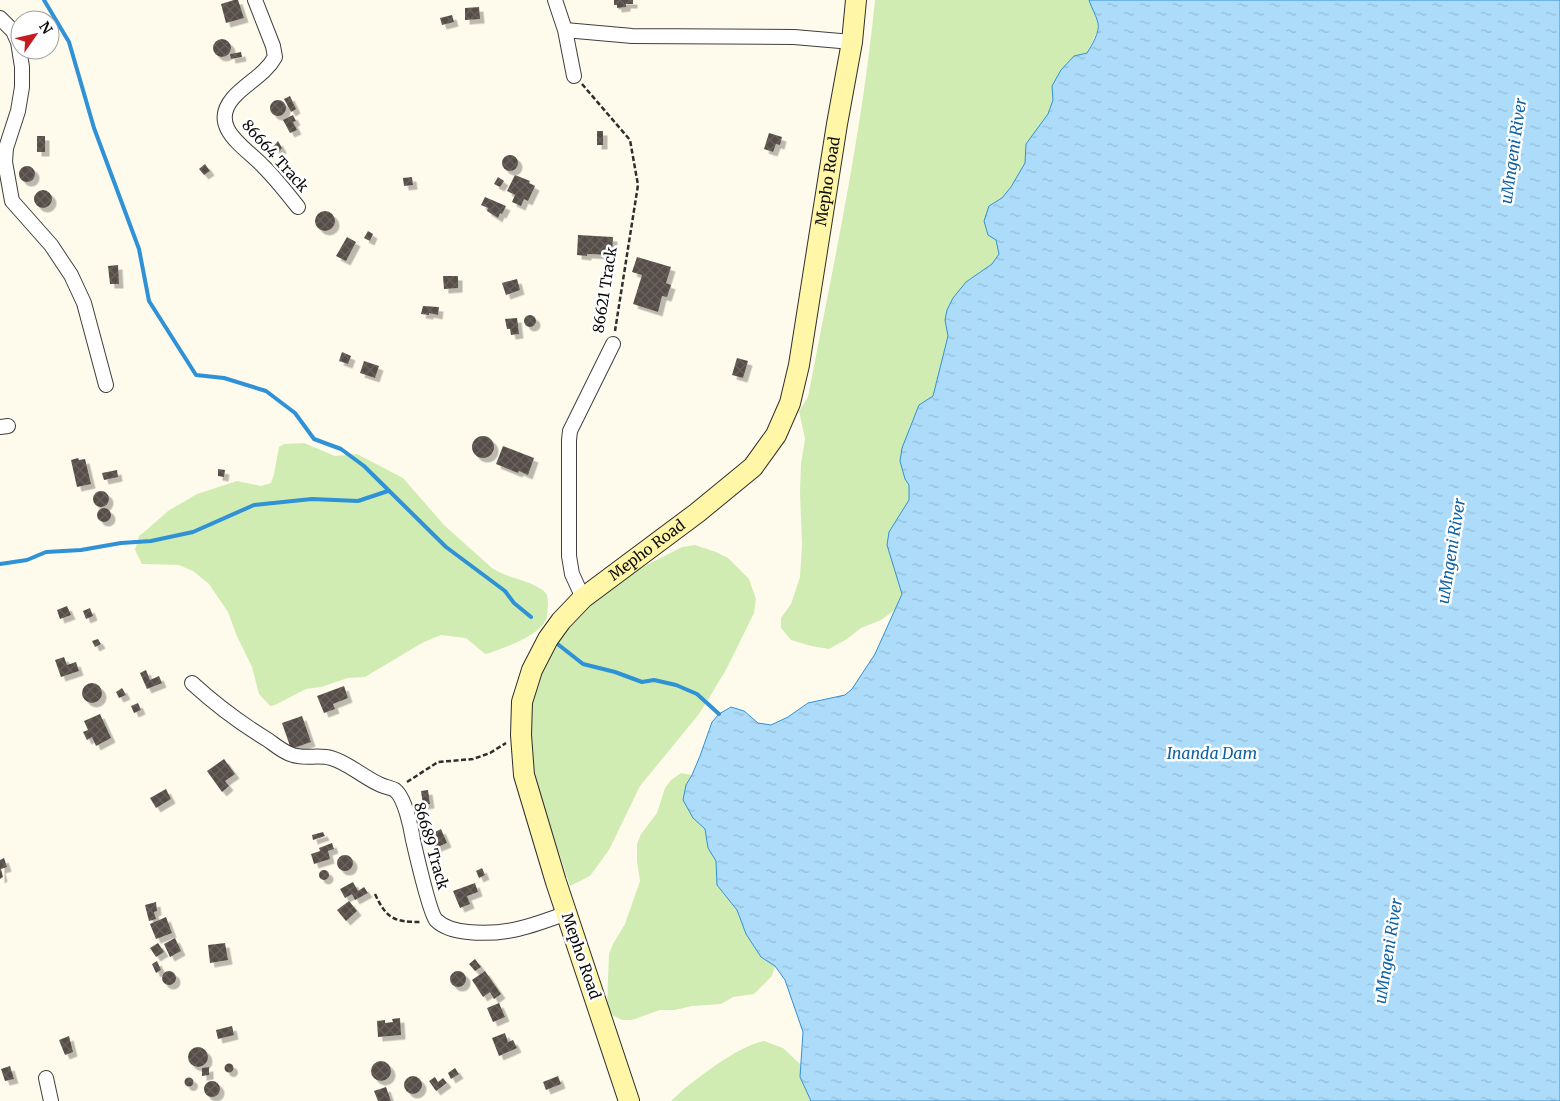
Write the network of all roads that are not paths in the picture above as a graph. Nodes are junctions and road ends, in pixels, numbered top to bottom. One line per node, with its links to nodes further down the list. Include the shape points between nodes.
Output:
1 (255, 0): 8 (street, 86664 Track, via 275,57 266,70 234,98 225,110 226,122 241,147 262,164)
2 (555, 0): 5 (street)
3 (856, 0): 6 (street, Mepho Road)
4 (0, 18): 10 (street, via 13,31 18,42 22,68 18,111 6,148 5,162 12,202 51,245 71,275 84,303)
5 (565, 30): 6 (street, via 632,36 794,37); 7 (street)
6 (852, 42): 11 (street, Mepho Road, via 799,366 790,403 776,435 753,467)
7 (574, 76)
8 (298, 207)
9 (613, 344): 11 (street, 86621 Track, via 568,440 569,556 572,574)
10 (106, 385)
11 (583, 598): 13 (street, Mepho Road, via 548,639 532,670 522,702 524,775)
12 (192, 683): 13 (street, 86689 Track, via 232,717 282,750 292,755 332,758 395,790 405,807 436,919 456,930 483,934 512,932)
13 (567, 913): 16 (street, Mepho Road)
14 (46, 1078): 15 (street)
15 (51, 1101)
16 (629, 1101)

